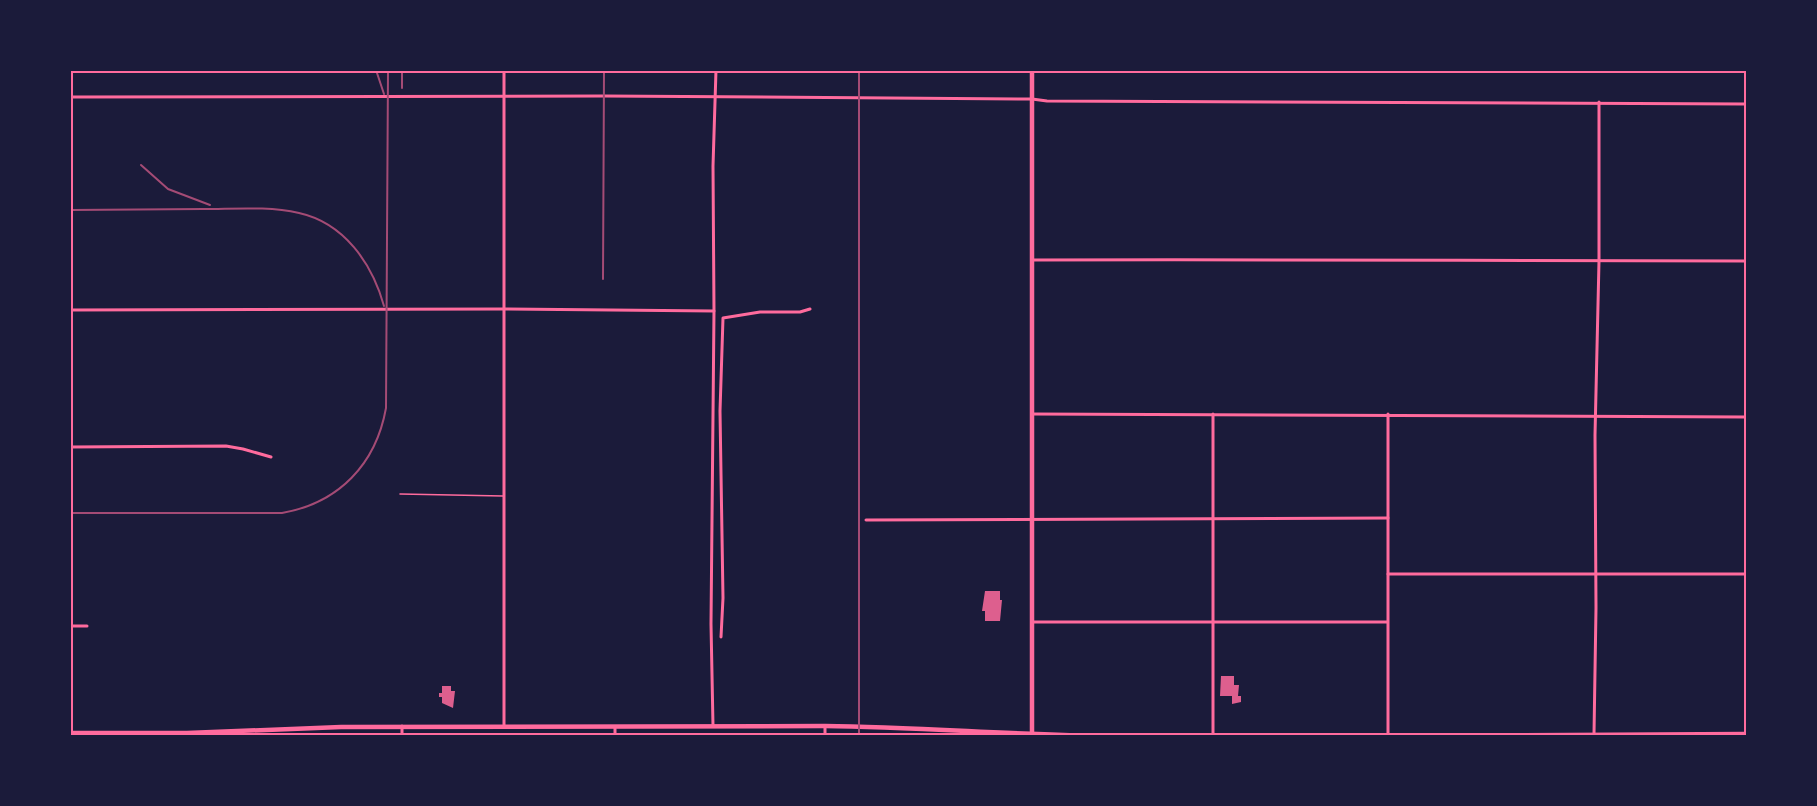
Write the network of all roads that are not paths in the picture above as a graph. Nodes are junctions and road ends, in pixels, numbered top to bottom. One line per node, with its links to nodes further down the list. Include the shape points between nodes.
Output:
1 (504, 70): 6 (street)
2 (716, 70): 4 (street)
3 (1032, 70): 7 (main road)
4 (716, 96): 6 (street); 7 (street); 16 (street)
5 (70, 97): 6 (street)
6 (504, 97): 13 (street)
7 (1032, 99): 8 (street); 10 (main road)
8 (1599, 102): 9 (street); 11 (street)
9 (1746, 104)
10 (1032, 260): 11 (street); 17 (main road)
11 (1599, 261): 12 (street); 20 (street)
12 (1746, 261)
13 (504, 309): 15 (street); 16 (street); 25 (street)
14 (810, 309): 38 (street, via 723,318)
15 (70, 310)
16 (714, 311): 40 (street)
17 (1032, 414): 18 (street); 26 (main road)
18 (1213, 414): 19 (street); 27 (street)
19 (1388, 414): 20 (street); 28 (street)
20 (1596, 416): 21 (street); 31 (street)
21 (1746, 417)
22 (70, 447): 23 (street, via 226,446)
23 (271, 457)
24 (400, 494): 25 (lane)
25 (504, 496): 42 (street)
26 (1032, 518): 27 (street); 29 (street); 33 (main road)
27 (1214, 518): 28 (street); 34 (street)
28 (1388, 518): 30 (street)
29 (866, 520)
30 (1388, 574): 31 (street); 35 (street)
31 (1596, 574): 32 (street); 46 (street)
32 (1746, 574)
33 (1032, 622): 34 (street); 51 (main road)
34 (1213, 622): 35 (street); 53 (street)
35 (1388, 622): 54 (street)
36 (70, 626): 37 (street)
37 (87, 626)
38 (721, 637)
39 (402, 726): 42 (main road); 45 (main road); 48 (street)
40 (713, 726): 41 (main road); 43 (main road)
41 (825, 726): 50 (street); 51 (main road)
42 (504, 727): 43 (main road)
43 (615, 727): 49 (street)
44 (70, 733): 45 (main road)
45 (191, 734)
46 (1594, 734): 47 (main road); 55 (main road)
47 (1746, 734)
48 (402, 735)
49 (615, 735)
50 (825, 735)
51 (1032, 735): 52 (main road)
52 (1111, 735)
53 (1213, 735)
54 (1388, 735)
55 (1395, 735)

